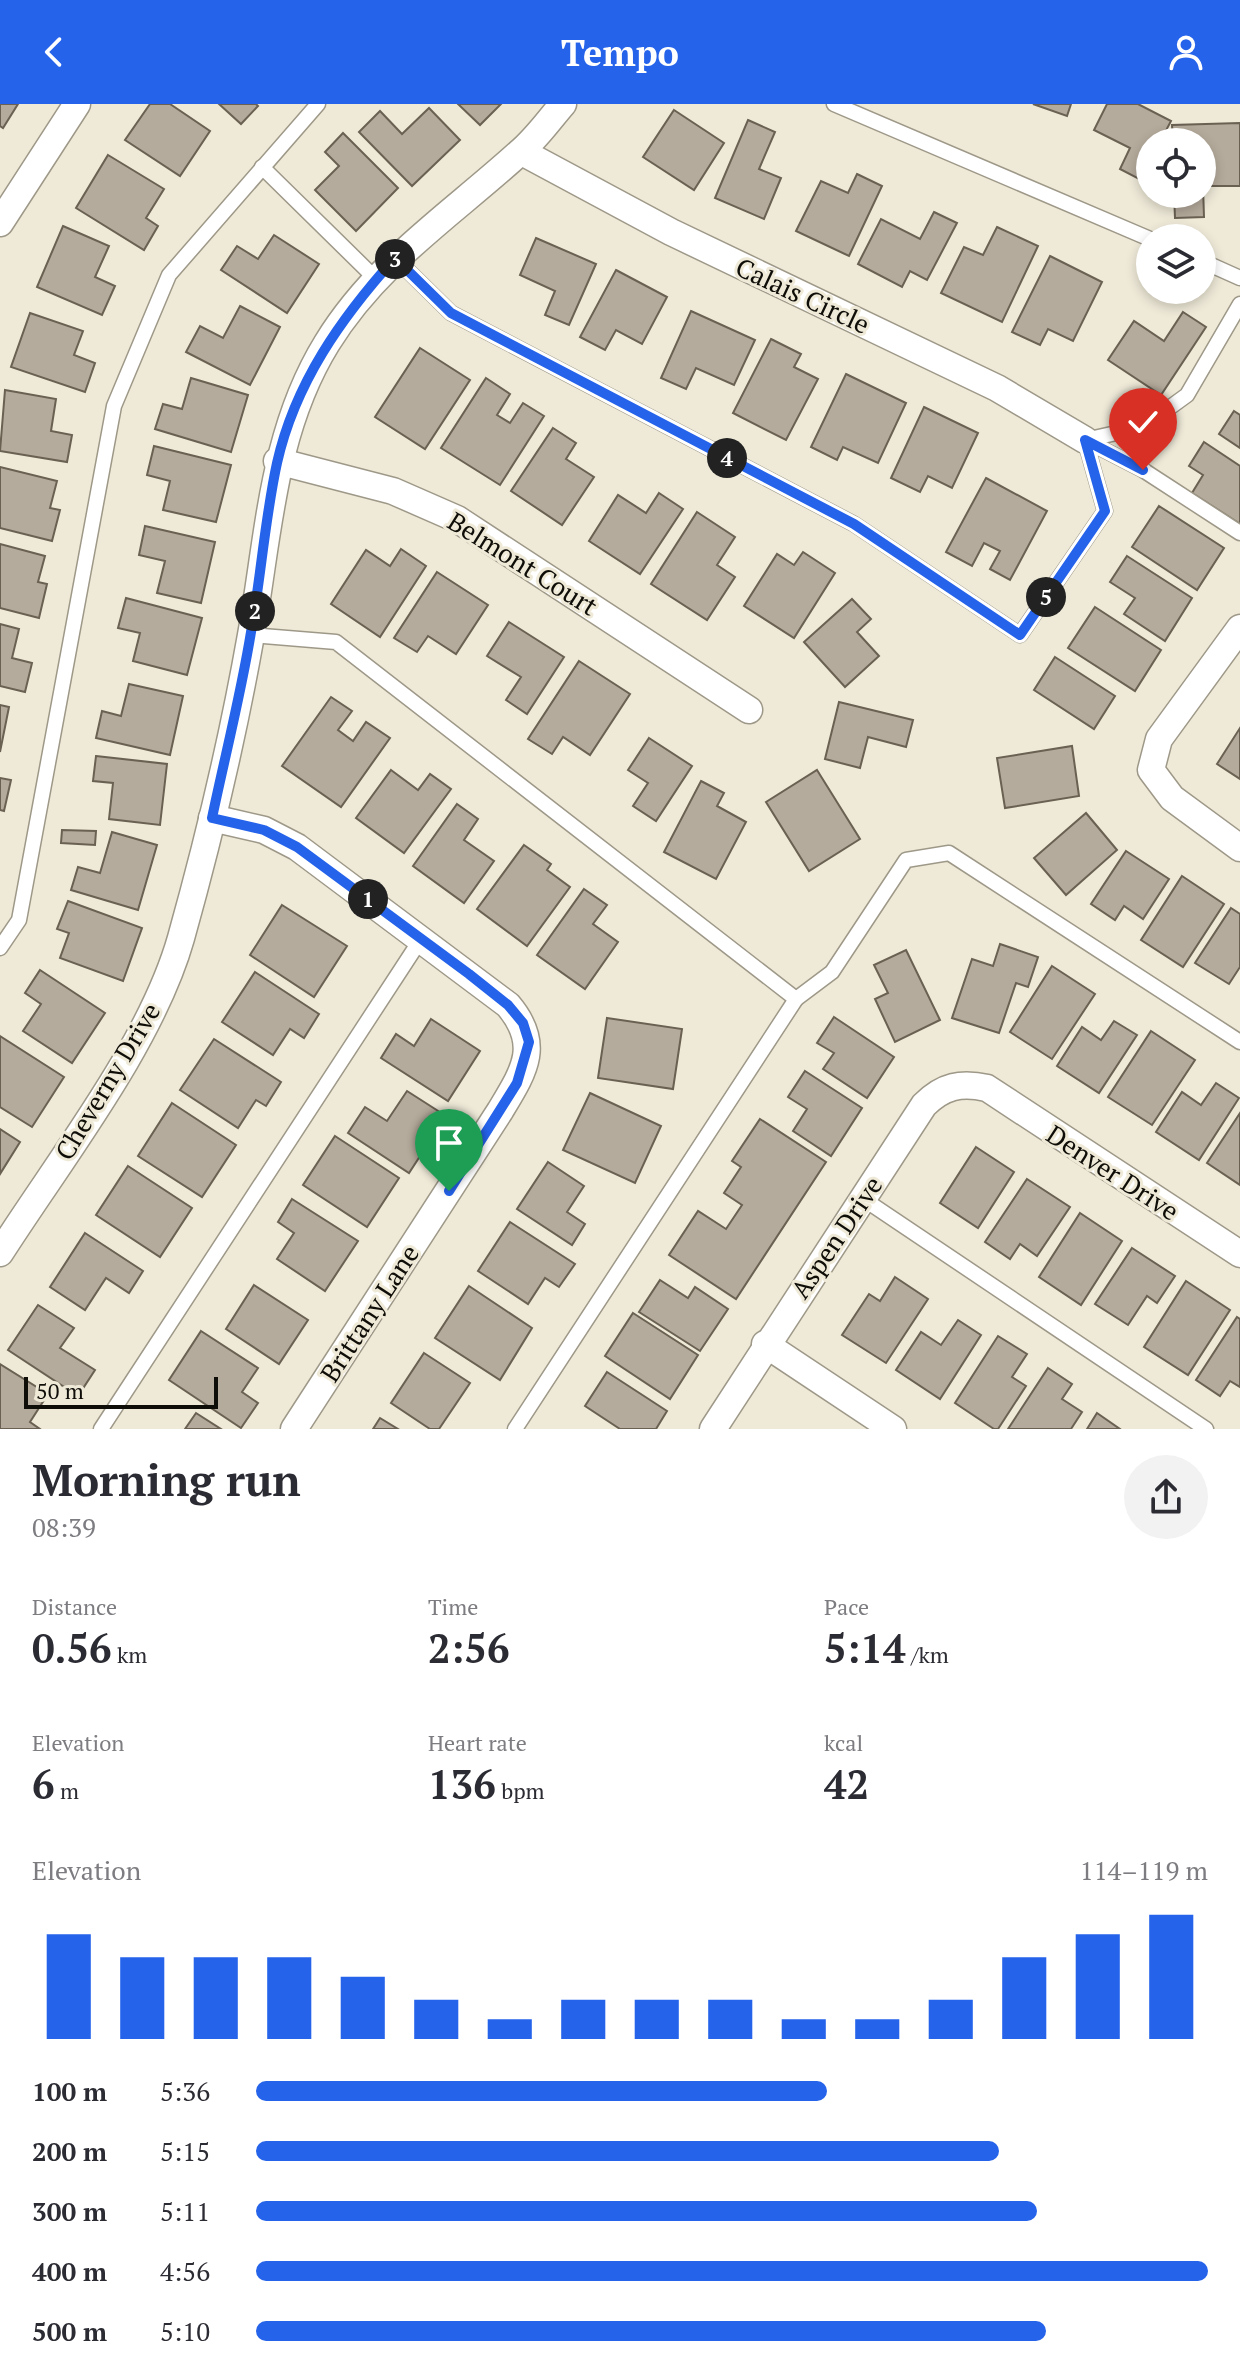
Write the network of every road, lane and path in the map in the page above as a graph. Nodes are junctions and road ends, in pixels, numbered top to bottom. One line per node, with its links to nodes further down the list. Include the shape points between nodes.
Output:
1 (77, 104): 7 (street)
2 (318, 104): 6 (lane)
3 (563, 104): 5 (street, Cheverny Drive)
4 (834, 104): 8 (lane)
5 (522, 152): 9 (street, Cheverny Drive); 14 (street, Calais Circle, via 671,232 997,388)
6 (262, 167): 12 (lane); 23 (lane, via 169,275 114,406 19,920)
7 (0, 223)
8 (1136, 233)
9 (395, 258): 12 (street, Cheverny Drive); 14 (lane, via 451,313 854,524 1020,635 1105,511)
10 (1216, 267): 11 (lane)
11 (1240, 278)
12 (376, 279): 15 (street, Cheverny Drive, via 326,344 299,397)
13 (1240, 304): 14 (lane, via 1187,395 1143,427)
14 (1085, 440): 16 (lane, via 1143,470)
15 (277, 461): 18 (street, Cheverny Drive); 19 (street, Belmont Court, via 393,491 457,519)
16 (1240, 533)
17 (1239, 631): 21 (street, via 1159,739 1151,770 1172,798)
18 (251, 635): 20 (street, Cheverny Drive); 24 (lane, via 336,642)
19 (749, 710)
20 (212, 818): 22 (street, Brittany Lane, via 264,830 297,847); 28 (street, Cheverny Drive, via 180,942 146,1022)
21 (1240, 848)
22 (421, 939): 31 (lane); 32 (street, Brittany Lane, via 515,1014 529,1042 525,1060 500,1111)
23 (0, 948)
24 (796, 999): 25 (lane, via 832,972 906,860 949,853); 33 (lane)
25 (1240, 1042)
26 (987, 1088): 27 (street, Aspen Drive, via 963,1082 933,1096); 29 (street, Denver Drive)
27 (862, 1198): 30 (street, Aspen Drive); 36 (lane)
28 (0, 1253)
29 (1240, 1254)
30 (765, 1344): 34 (street, Aspen Drive); 35 (street)
31 (101, 1429)
32 (294, 1429)
33 (515, 1429)
34 (713, 1429)
35 (893, 1429)
36 (1206, 1429)

